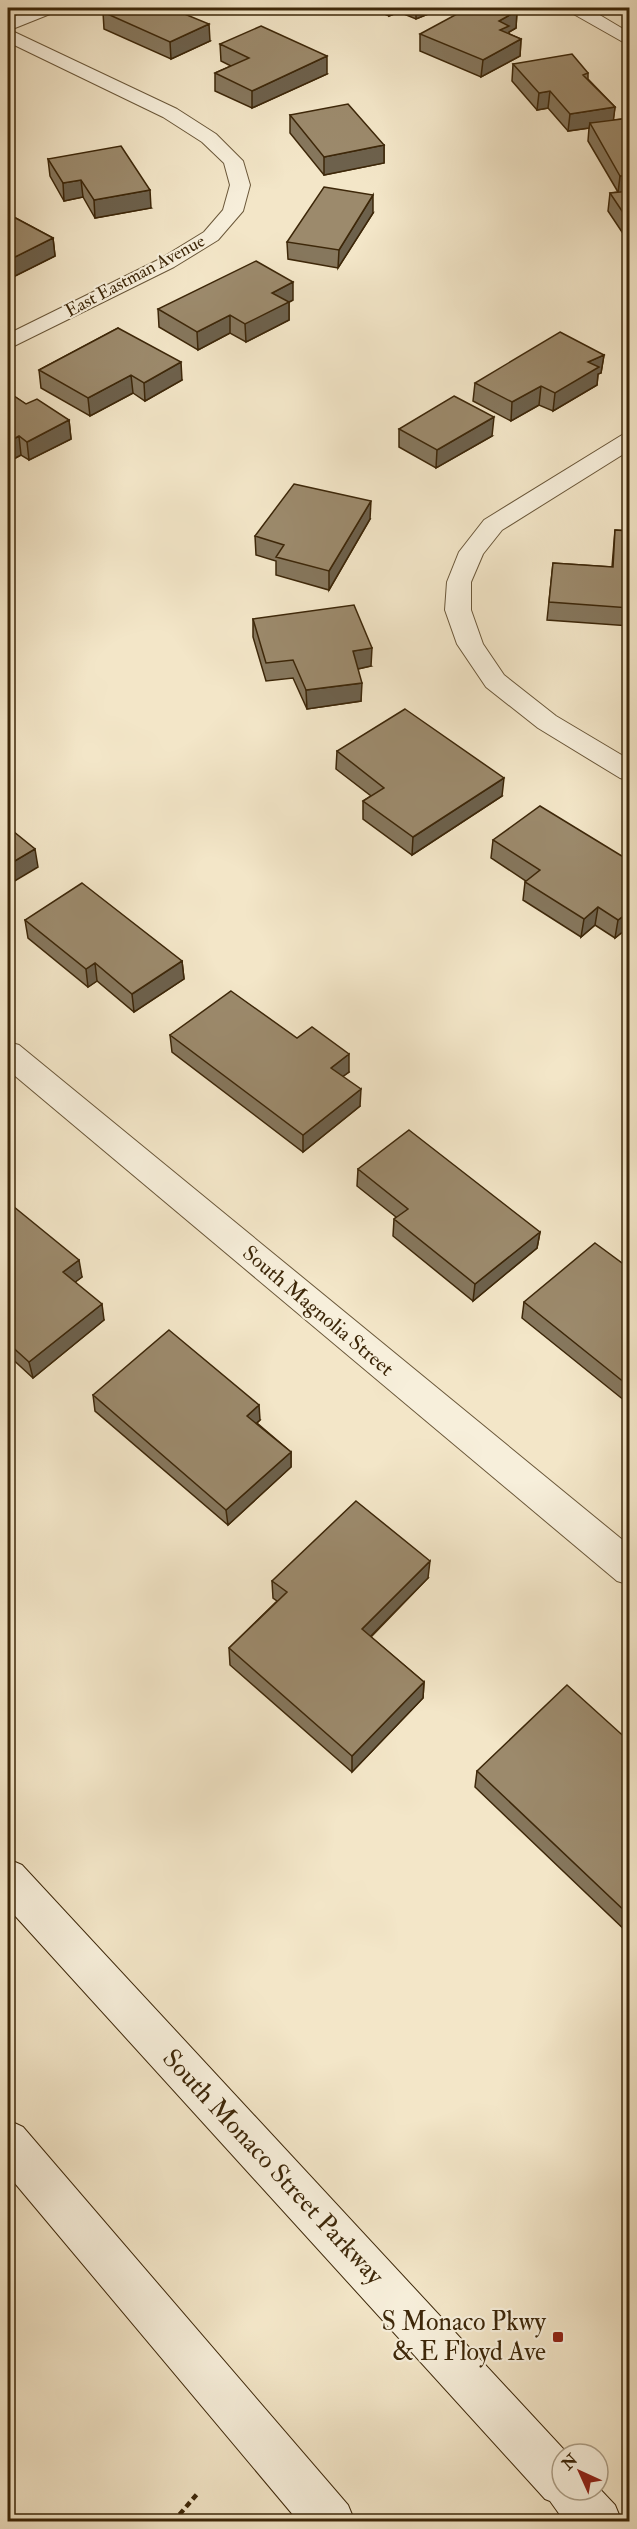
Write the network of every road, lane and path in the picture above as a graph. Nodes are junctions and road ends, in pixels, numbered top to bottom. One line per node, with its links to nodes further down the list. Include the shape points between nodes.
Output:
1 (50, 8): 3 (street)
2 (576, 8): 5 (street)
3 (8, 25)
4 (8, 35): 6 (street, East Eastman Avenue, via 170,113 209,138 233,161 240,185 233,210 211,236 167,263)
5 (630, 41)
6 (8, 342)
7 (630, 440): 8 (street, via 493,525 471,552 459,582 458,610 470,644 495,681 547,722)
8 (630, 772)
9 (8, 1053): 10 (street, South Magnolia Street)
10 (630, 1569)
11 (8, 1879): 13 (street, South Monaco Street Parkway)
12 (8, 2142): 17 (street)
13 (550, 2469)
14 (198, 2493): 16 (path)
15 (580, 2502): 18 (street)
16 (172, 2522)
17 (330, 2522)
18 (598, 2522)

